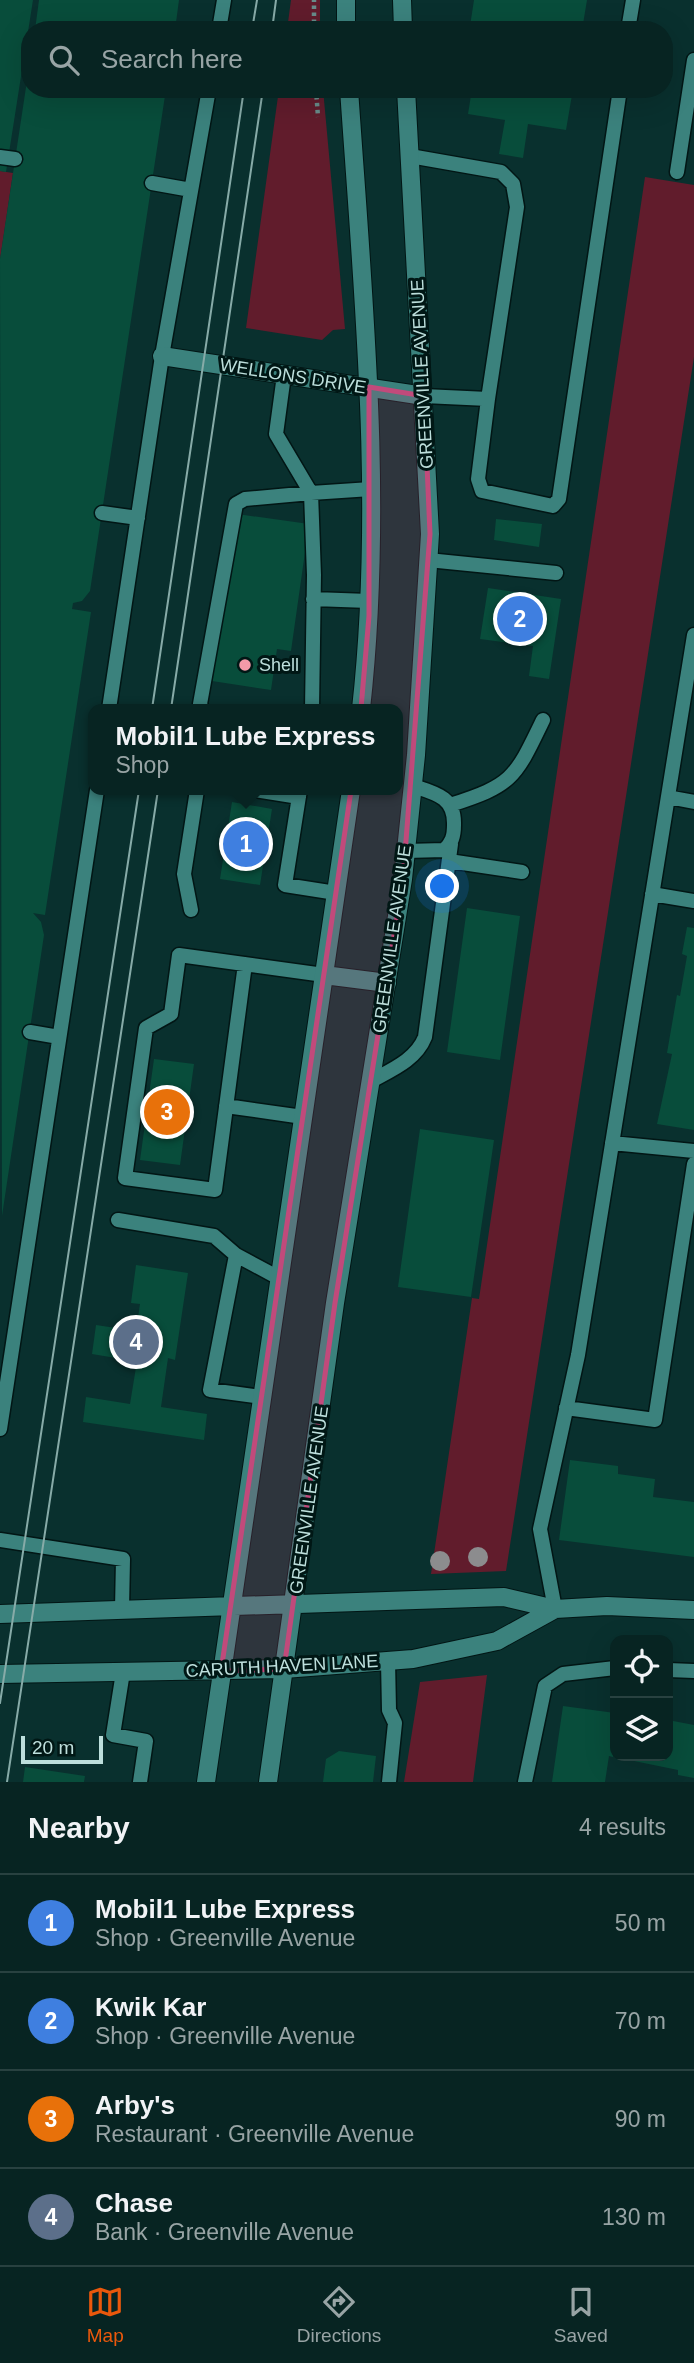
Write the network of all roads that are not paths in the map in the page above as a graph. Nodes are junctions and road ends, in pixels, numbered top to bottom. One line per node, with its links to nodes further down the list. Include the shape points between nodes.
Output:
1 (225, 0): 5 (lane)
2 (346, 0): 6 (main road)
3 (401, 0): 7 (main road)
4 (633, 0): 8 (lane)
5 (221, 21)
6 (346, 21)
7 (402, 21)
8 (630, 21)
9 (694, 60): 17 (lane)
10 (207, 98): 19 (lane)
11 (350, 98): 22 (main road)
12 (407, 98): 14 (main road, GREENVILLE AVENUE)
13 (619, 98): 24 (lane, via 559,499 553,506 482,491 478,479)
14 (410, 156): 23 (main road, GREENVILLE AVENUE); 24 (lane, via 501,172 513,184 517,207)
15 (0, 157): 16 (lane)
16 (15, 159)
17 (677, 172)
18 (152, 183): 19 (lane)
19 (191, 190): 20 (lane)
20 (162, 356): 21 (main road, WELLONS DRIVE); 28 (lane)
21 (284, 375): 22 (main road, WELLONS DRIVE); 26 (lane, via 276,434)
22 (369, 387): 23 (main road, WELLONS DRIVE); 25 (main road)
23 (424, 396): 24 (lane); 29 (main road, GREENVILLE AVENUE)
24 (488, 399)
25 (371, 489): 26 (lane); 32 (main road)
26 (311, 493): 31 (lane); 35 (lane, via 245,499 236,504)
27 (102, 513): 28 (lane)
28 (138, 519): 34 (lane)
29 (428, 559): 30 (lane); 39 (main road, GREENVILLE AVENUE)
30 (556, 573)
31 (313, 599): 32 (lane); 36 (lane)
32 (369, 601): 37 (main road)
33 (694, 635): 44 (lane)
34 (110, 704)
35 (200, 704)
36 (312, 704)
37 (361, 704)
38 (543, 720): 46 (lane, via 513,776 487,794)
39 (413, 786): 46 (lane, via 438,794); 48 (main road, GREENVILLE AVENUE)
40 (96, 795): 59 (lane)
41 (196, 795): 54 (lane, via 184,874)
42 (299, 795): 51 (lane, via 285,885)
43 (350, 795): 51 (main road)
44 (668, 797): 45 (lane); 52 (lane)
45 (694, 802)
46 (450, 805): 47 (lane, via 454,815)
47 (451, 844): 48 (lane, via 435,852); 49 (lane)
48 (406, 851): 57 (main road, GREENVILLE AVENUE)
49 (449, 861): 50 (lane); 60 (lane, via 421,1049)
50 (522, 872)
51 (336, 893): 56 (main road)
52 (652, 894): 53 (lane); 63 (lane)
53 (694, 901)
54 (191, 910)
55 (245, 964): 56 (lane); 61 (lane); 61 (lane, via 179,955 171,1014 146,1028 125,1178 215,1190)
56 (324, 975): 57 (main road); 62 (main road)
57 (387, 983): 60 (main road, GREENVILLE AVENUE)
58 (30, 1032): 59 (lane)
59 (59, 1037): 69 (lane)
60 (371, 1081): 75 (main road, GREENVILLE AVENUE, via 335,1303)
61 (226, 1106): 62 (lane)
62 (303, 1117): 68 (main road)
63 (612, 1143): 64 (lane); 71 (lane)
64 (694, 1151)
65 (694, 1164): 71 (lane, via 655,1420)
66 (118, 1220): 67 (lane, via 214,1236)
67 (236, 1255): 68 (lane); 70 (lane, via 210,1390)
68 (279, 1279): 70 (main road)
69 (5, 1361): 72 (lane)
70 (262, 1397): 74 (main road)
71 (566, 1408): 77 (lane, via 540,1529)
72 (0, 1429)
73 (0, 1540): 76 (lane, via 123,1559)
74 (231, 1606): 75 (main road, CARUTH HAVEN LANE); 76 (main road, CARUTH HAVEN LANE); 84 (main road)
75 (295, 1606): 77 (main road, CARUTH HAVEN LANE, via 504,1597); 81 (main road, GREENVILLE AVENUE)
76 (122, 1609): 79 (main road, CARUTH HAVEN LANE)
77 (555, 1609): 78 (main road, CARUTH HAVEN LANE); 80 (main road, CARUTH HAVEN LANE, via 497,1641)
78 (694, 1610)
79 (0, 1614)
80 (388, 1661): 81 (main road, CARUTH HAVEN LANE); 91 (lane, via 390,1710 395,1723)
81 (284, 1669): 84 (main road, CARUTH HAVEN LANE); 90 (main road, GREENVILLE AVENUE)
82 (610, 1669): 92 (lane, via 563,1674 545,1686)
83 (673, 1670): 85 (lane)
84 (221, 1671): 86 (main road, CARUTH HAVEN LANE); 89 (main road)
85 (694, 1671)
86 (124, 1672): 87 (main road, CARUTH HAVEN LANE); 88 (lane, via 113,1735 146,1741)
87 (0, 1674)
88 (139, 1782)
89 (206, 1782)
90 (268, 1782)
91 (389, 1782)
92 (525, 1782)

